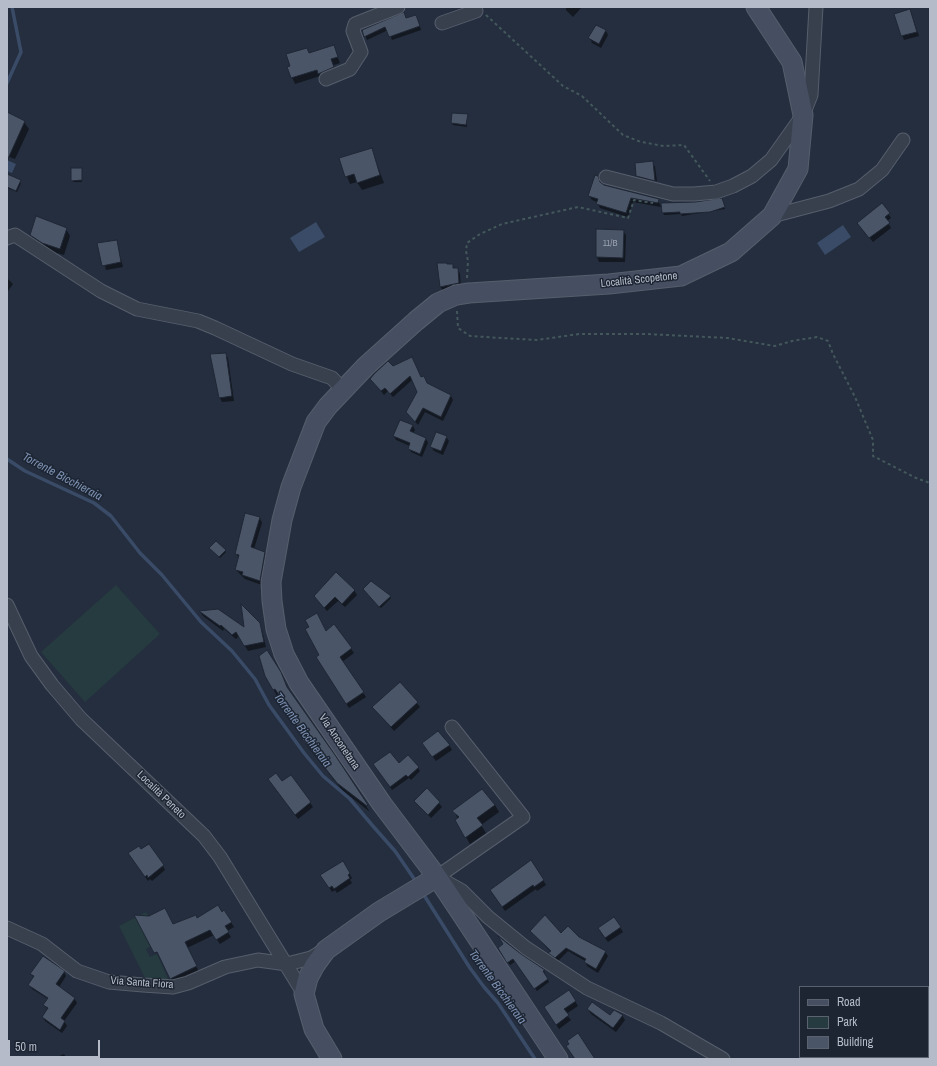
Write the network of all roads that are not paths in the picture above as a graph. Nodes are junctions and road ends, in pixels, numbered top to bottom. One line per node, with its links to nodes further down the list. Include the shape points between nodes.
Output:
1 (398, 7): 6 (street, via 355,24 353,31 361,52 350,69)
2 (756, 7): 7 (main road, Località Scopetone, via 792,62)
3 (816, 7): 7 (street, via 811,95)
4 (474, 9): 5 (street)
5 (442, 23)
6 (326, 79)
7 (803, 115): 9 (street, via 771,160 752,176 716,192 673,194); 10 (main road, Località Scopetone, via 798,169)
8 (903, 140): 10 (street, via 882,170 859,189 829,201)
9 (606, 177)
10 (772, 216): 12 (main road, Località Scopetone, via 732,252 681,276 459,295 438,303)
11 (7, 238): 12 (street, via 15,235 101,291 137,310 198,322 215,328 292,364 332,378)
12 (342, 390): 15 (main road, Via Anconetana, via 316,422 291,487 271,582 276,630 284,654 299,683 382,804)
13 (7, 605): 18 (street, Località Peneto, via 31,656 52,686 81,719 204,836 236,880)
14 (452, 727): 15 (street, via 523,817)
15 (425, 884): 17 (main road, via 379,912); 21 (main road, Via Anconetana); 22 (street, via 462,891 488,917 526,948 587,988 661,1023)
16 (7, 928): 18 (street, Via Santa Fiora, via 42,944 77,971 109,982 173,987 225,967 258,960)
17 (326, 950): 18 (street, via 311,958); 19 (main road, via 308,978)
18 (287, 964): 19 (street, Località Peneto)
19 (304, 994): 20 (main road, via 314,1029)
20 (332, 1059)
21 (558, 1059)
22 (723, 1059)

